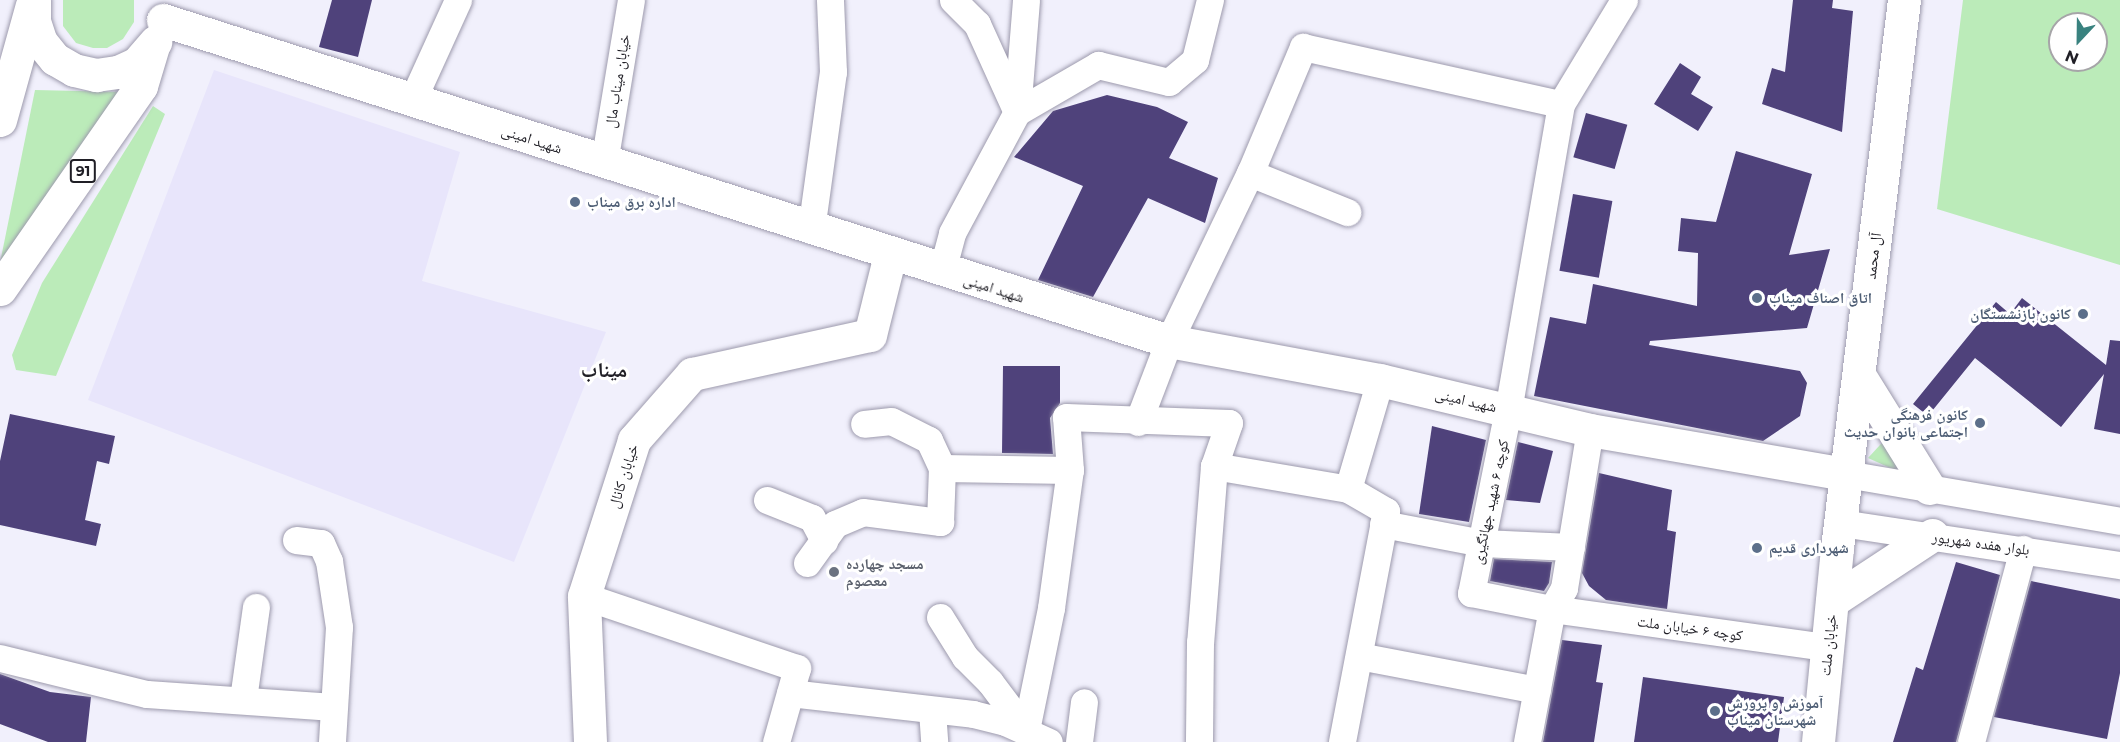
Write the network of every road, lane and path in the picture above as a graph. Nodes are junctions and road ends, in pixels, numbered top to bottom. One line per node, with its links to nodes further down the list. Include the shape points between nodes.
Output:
1 (34, 0): 10 (main road, via 34,21 41,42 55,59 74,70 96,75 118,72 137,63); 11 (main road)
2 (458, 0): 12 (street)
3 (631, 0): 16 (street, خیابان میناب مال)
4 (830, 0): 19 (street, via 833,72)
5 (953, 0): 14 (street, via 977,24)
6 (1026, 0): 14 (street)
7 (1210, 0): 14 (street, via 1195,60 1169,82 1098,65)
8 (1624, 0): 13 (street)
9 (1904, 0): 24 (main road, آل محمد)
10 (160, 22): 12 (main road, شهید امینی); 22 (main road, 91, via 141,86)
11 (9, 51): 15 (main road)
12 (412, 101): 16 (main road, شهید امینی)
13 (1561, 104): 17 (street, via 1302,47); 26 (street, کوچه ۶ شهید جهانگیری)
14 (1017, 112): 21 (street, via 952,233)
15 (0, 120)
16 (604, 163): 19 (main road, شهید امینی)
17 (1250, 173): 18 (street); 23 (street)
18 (1347, 212)
19 (811, 230): 20 (main road, شهید امینی)
20 (890, 255): 21 (main road, شهید امینی); 49 (main road, خیابان کانال, via 870,335 692,374 634,440)
21 (942, 271): 23 (main road, شهید امینی)
22 (0, 290)
23 (1169, 341): 25 (main road, شهید امینی); 27 (street)
24 (1858, 375): 33 (main road, آل محمد); 34 (main road)
25 (1380, 380): 26 (main road, شهید امینی); 35 (street)
26 (1508, 410): 29 (main road, شهید امینی); 43 (street, کوچه ۶ شهید جهانگیری)
27 (1138, 422): 30 (street, via 1228,423); 32 (street, via 1066,417)
28 (864, 424): 31 (street, via 891,421 929,440)
29 (1590, 430): 33 (main road, شهید امینی); 44 (street)
30 (1214, 466): 35 (street); 69 (street, via 1200,642)
31 (942, 468): 32 (street); 42 (street, via 940,522 863,512 835,525)
32 (1070, 470): 63 (street)
33 (1846, 474): 34 (street); 40 (main road, آل محمد)
34 (1929, 488): 37 (street)
35 (1348, 489): 38 (street, via 1386,511)
36 (767, 500): 42 (street, via 812,518)
37 (2120, 521)
38 (1383, 524): 43 (street); 55 (street)
39 (1932, 535): 40 (street, بلوار هفده شهریور); 45 (street, بلوار هفده شهریور); 50 (main road)
40 (1839, 536): 50 (main road, خیابان ملت)
41 (296, 540): 61 (street, via 321,543 329,561 339,627)
42 (824, 541): 46 (street)
43 (1482, 543): 44 (street); 48 (street, کوچه ۶ شهید جهانگیری)
44 (1571, 547): 52 (street, via 1564,588)
45 (2024, 549): 47 (street, بلوار هفده شهریور); 73 (street)
46 (807, 563)
47 (2120, 565)
48 (1471, 593): 52 (street, کوچه ۶ خیابان ملت)
49 (584, 596): 58 (street, via 797,668); 65 (main road, خیابان کانال)
50 (1832, 601): 54 (main road, خیابان ملت)
51 (256, 608): 59 (street)
52 (1552, 609): 54 (street, کوچه ۶ خیابان ملت); 57 (street)
53 (940, 617): 63 (street, via 965,657)
54 (1827, 647): 72 (main road, خیابان ملت)
55 (1359, 656): 57 (street); 70 (street)
56 (0, 658): 59 (street, via 147,694)
57 (1537, 690): 71 (street)
58 (790, 693): 62 (street); 66 (street)
59 (243, 699): 61 (street)
60 (1084, 702): 68 (street)
61 (334, 707): 64 (street)
62 (932, 710): 63 (street, via 973,714); 67 (street)
63 (1037, 736)
64 (332, 742)
65 (590, 742)
66 (776, 742)
67 (934, 742)
68 (1079, 742)
69 (1199, 742)
70 (1342, 742)
71 (1527, 742)
72 (1818, 742)
73 (1971, 742)

